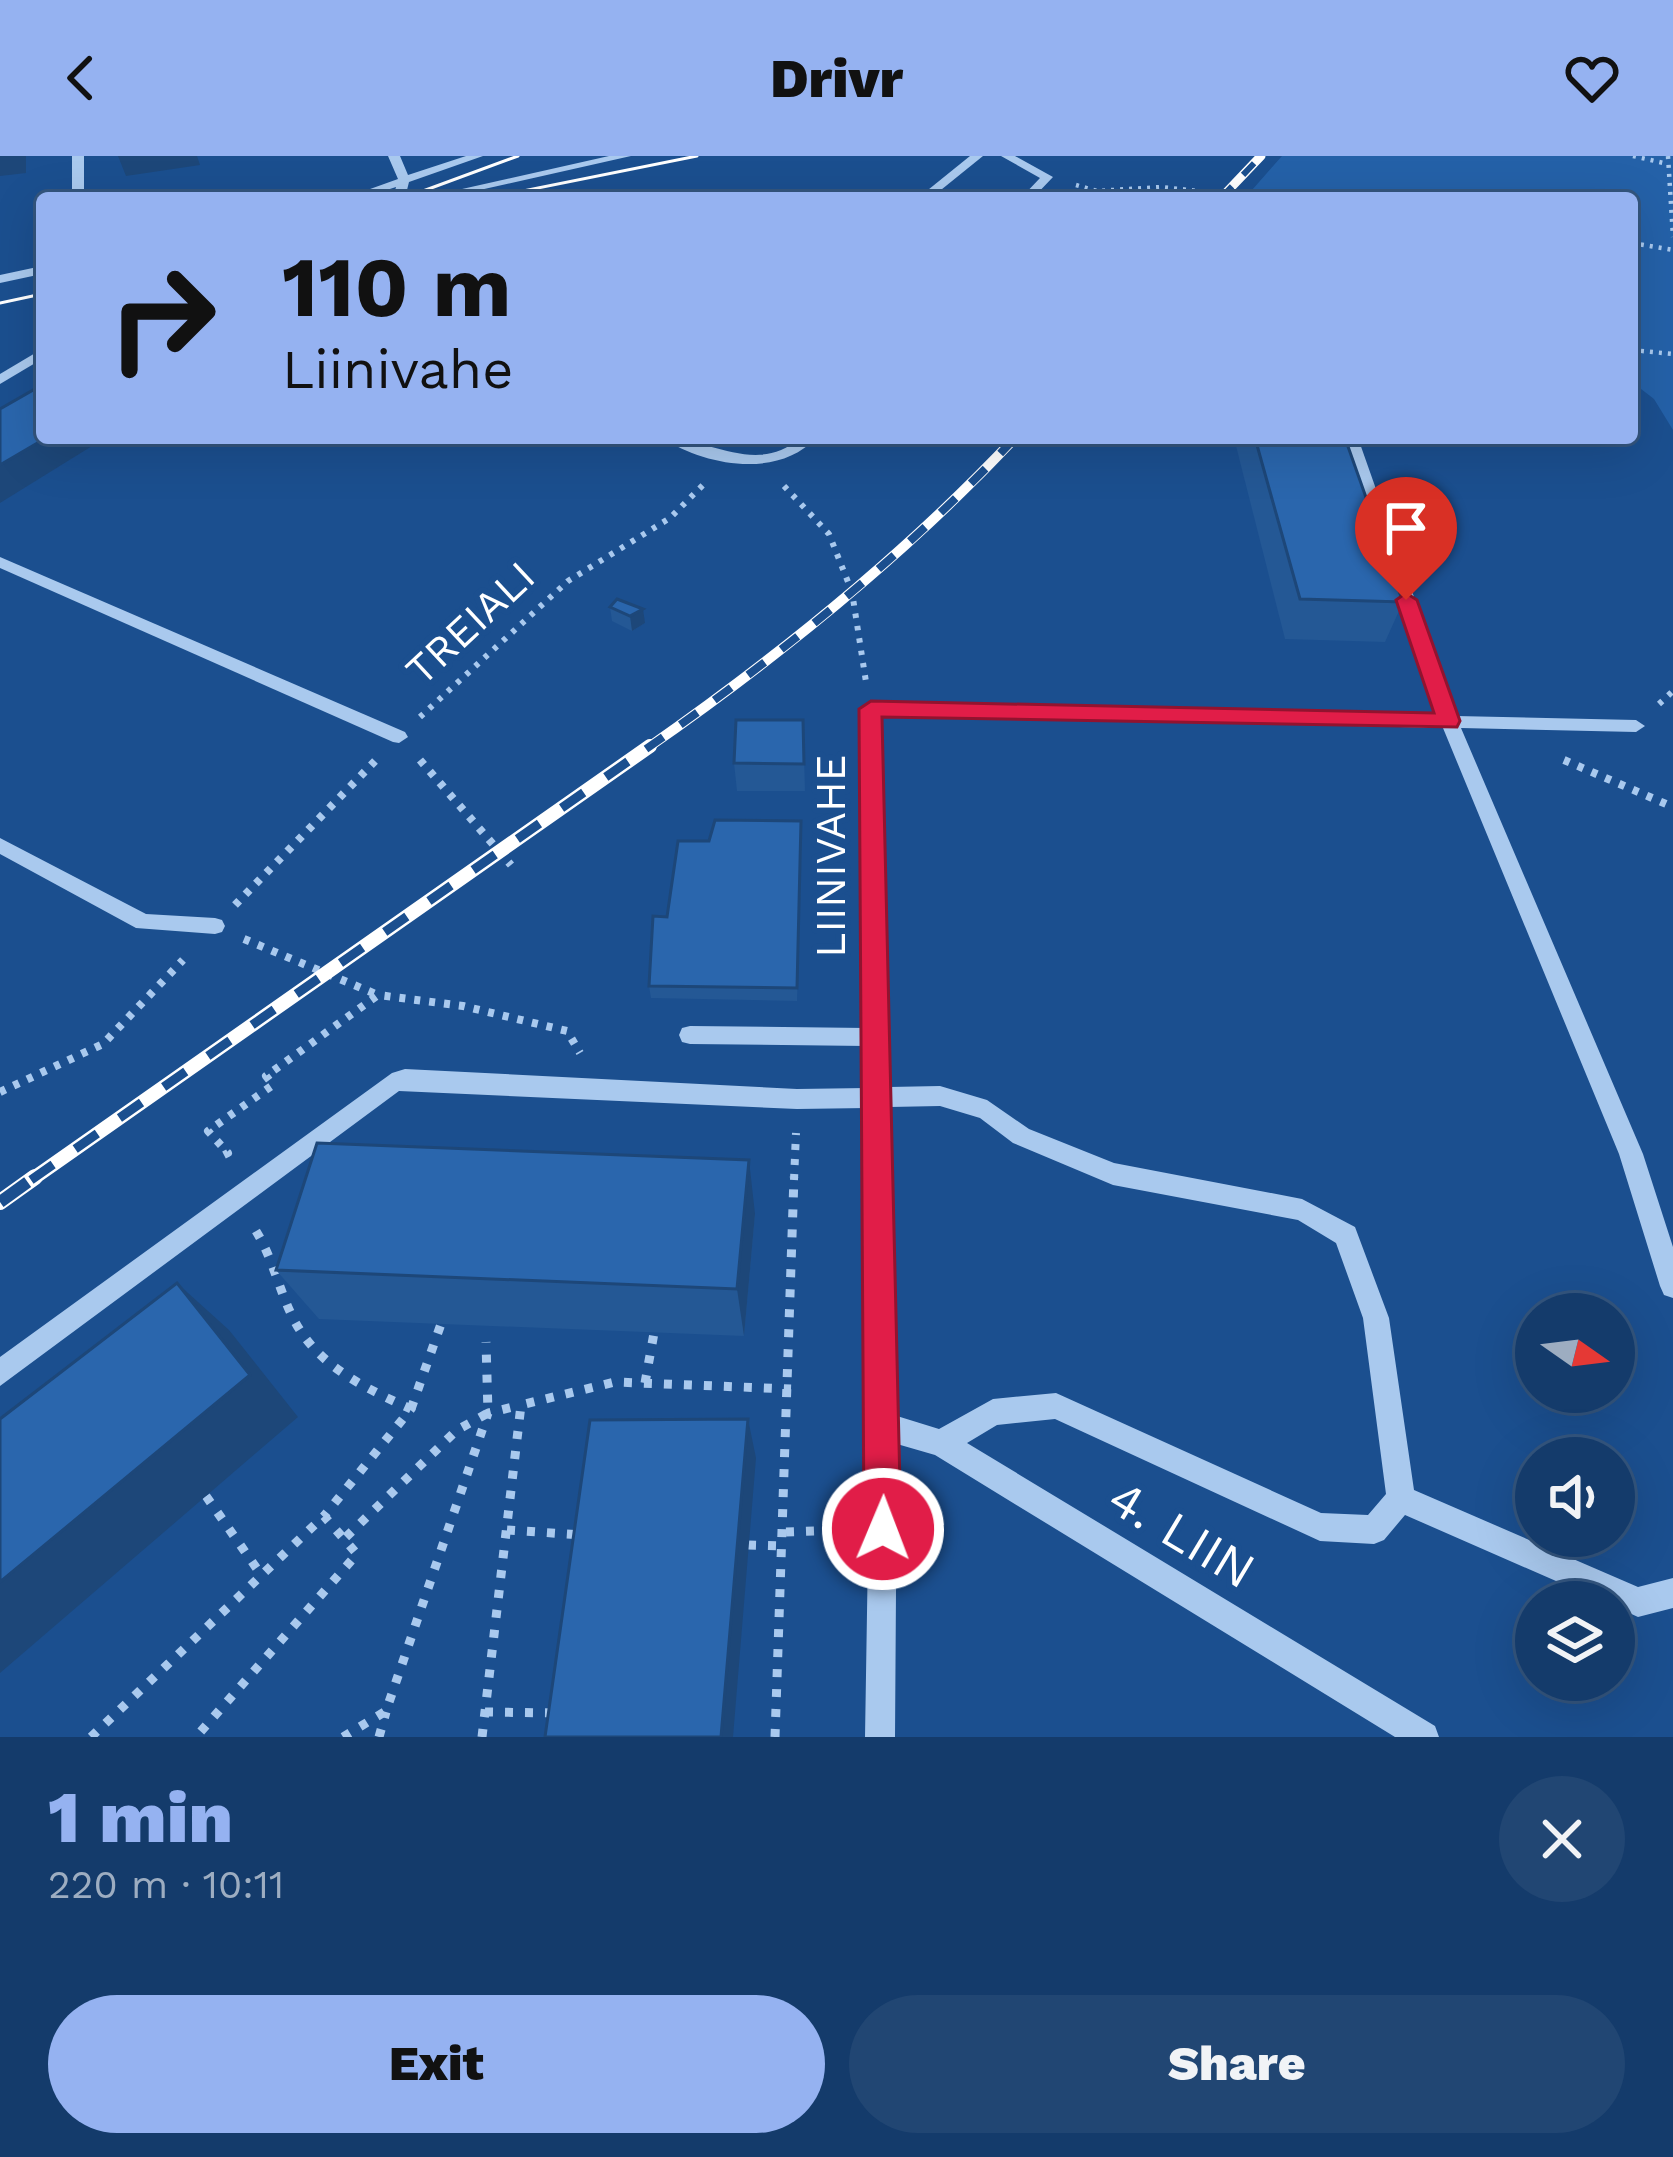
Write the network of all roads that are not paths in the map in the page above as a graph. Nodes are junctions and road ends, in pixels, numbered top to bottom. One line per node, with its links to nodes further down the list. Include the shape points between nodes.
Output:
1 (77, 156): 8 (street)
2 (394, 156): 7 (street)
3 (477, 156): 7 (street)
4 (625, 156): 11 (street)
5 (976, 156): 12 (street)
6 (1007, 156): 13 (street, via 1046,177)
7 (404, 180): 9 (street); 10 (street)
8 (78, 192)
9 (369, 192)
10 (401, 192)
11 (456, 192)
12 (936, 192)
13 (1032, 192)
14 (36, 271): 15 (street)
15 (0, 278)
16 (36, 357): 17 (street)
17 (6, 375): 18 (street)
18 (36, 380)
19 (687, 444): 20 (street, via 763,463)
20 (804, 444)
21 (1353, 444): 23 (street)
22 (0, 562): 25 (street)
23 (1448, 721): 24 (street, LIINIVAHE); 29 (street, LIINIVAHE, via 871,709); 31 (street, via 1631,1154)
24 (1636, 726)
25 (399, 736)
26 (0, 844): 27 (street, via 143,922)
27 (215, 926)
28 (690, 1035): 29 (street)
29 (873, 1037): 30 (street, LIINIVAHE)
30 (876, 1095): 32 (street, via 797,1099 392,1082); 33 (street, LIINIVAHE); 35 (street, via 940,1096 986,1110 1021,1136 1113,1174 1302,1210 1346,1235 1376,1318)
31 (1673, 1286)
32 (0, 1373)
33 (884, 1426): 34 (street, 4. LIIN); 37 (street, LIINIVAHE)
34 (941, 1443): 35 (street, via 994,1412 1056,1406 1320,1526 1374,1530); 38 (street, 4. LIIN)
35 (1401, 1499): 36 (street, via 1638,1602)
36 (1673, 1593)
37 (880, 1737)
38 (1424, 1737)

